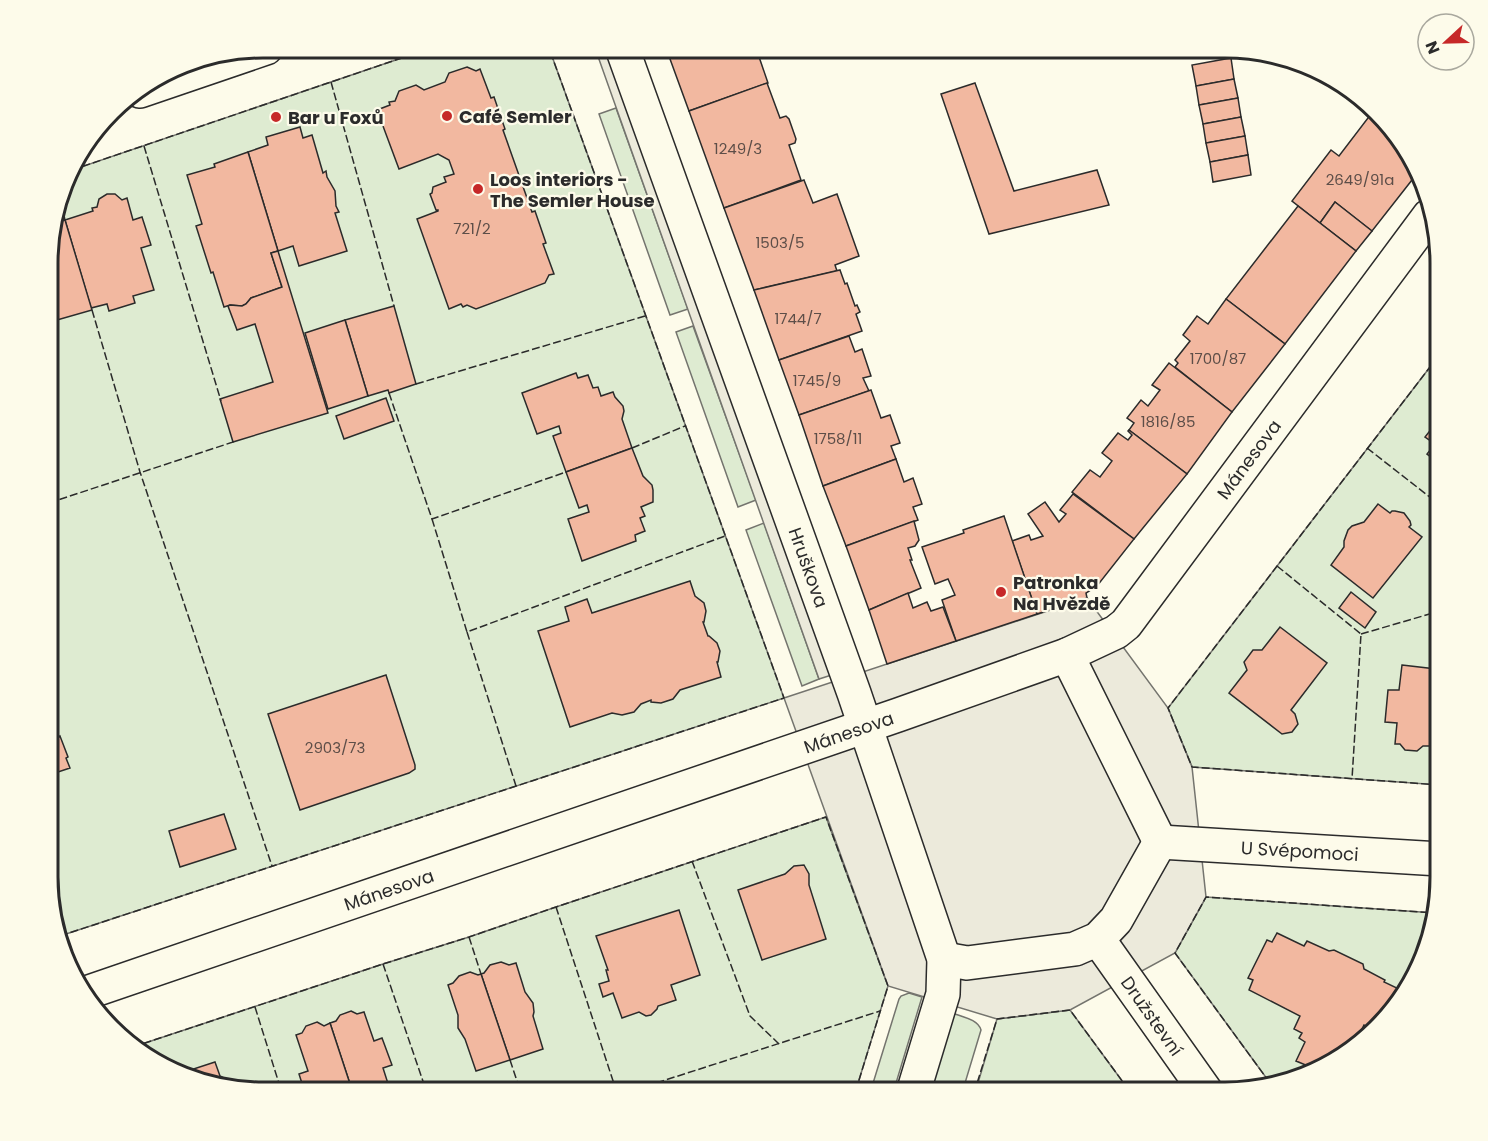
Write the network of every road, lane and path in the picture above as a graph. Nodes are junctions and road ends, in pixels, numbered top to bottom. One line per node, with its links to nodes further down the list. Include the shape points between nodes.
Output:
1 (626, 59): 6 (street, Hruškova)
2 (226, 62): 3 (street)
3 (175, 79)
4 (1425, 221): 5 (street, Mánesova, via 1126,624)
5 (1067, 655): 6 (street, Mánesova); 7 (street)
6 (865, 726): 10 (street, Hruškova); 11 (street, Mánesova)
7 (1160, 842): 8 (street, U Svépomoci); 9 (street, via 1116,920)
8 (1429, 858)
9 (1098, 939): 10 (street, via 1075,949 967,963); 13 (street, Družstevní)
10 (944, 959): 12 (street, Hruškova, via 943,994)
11 (93, 991)
12 (916, 1082)
13 (1199, 1082)

